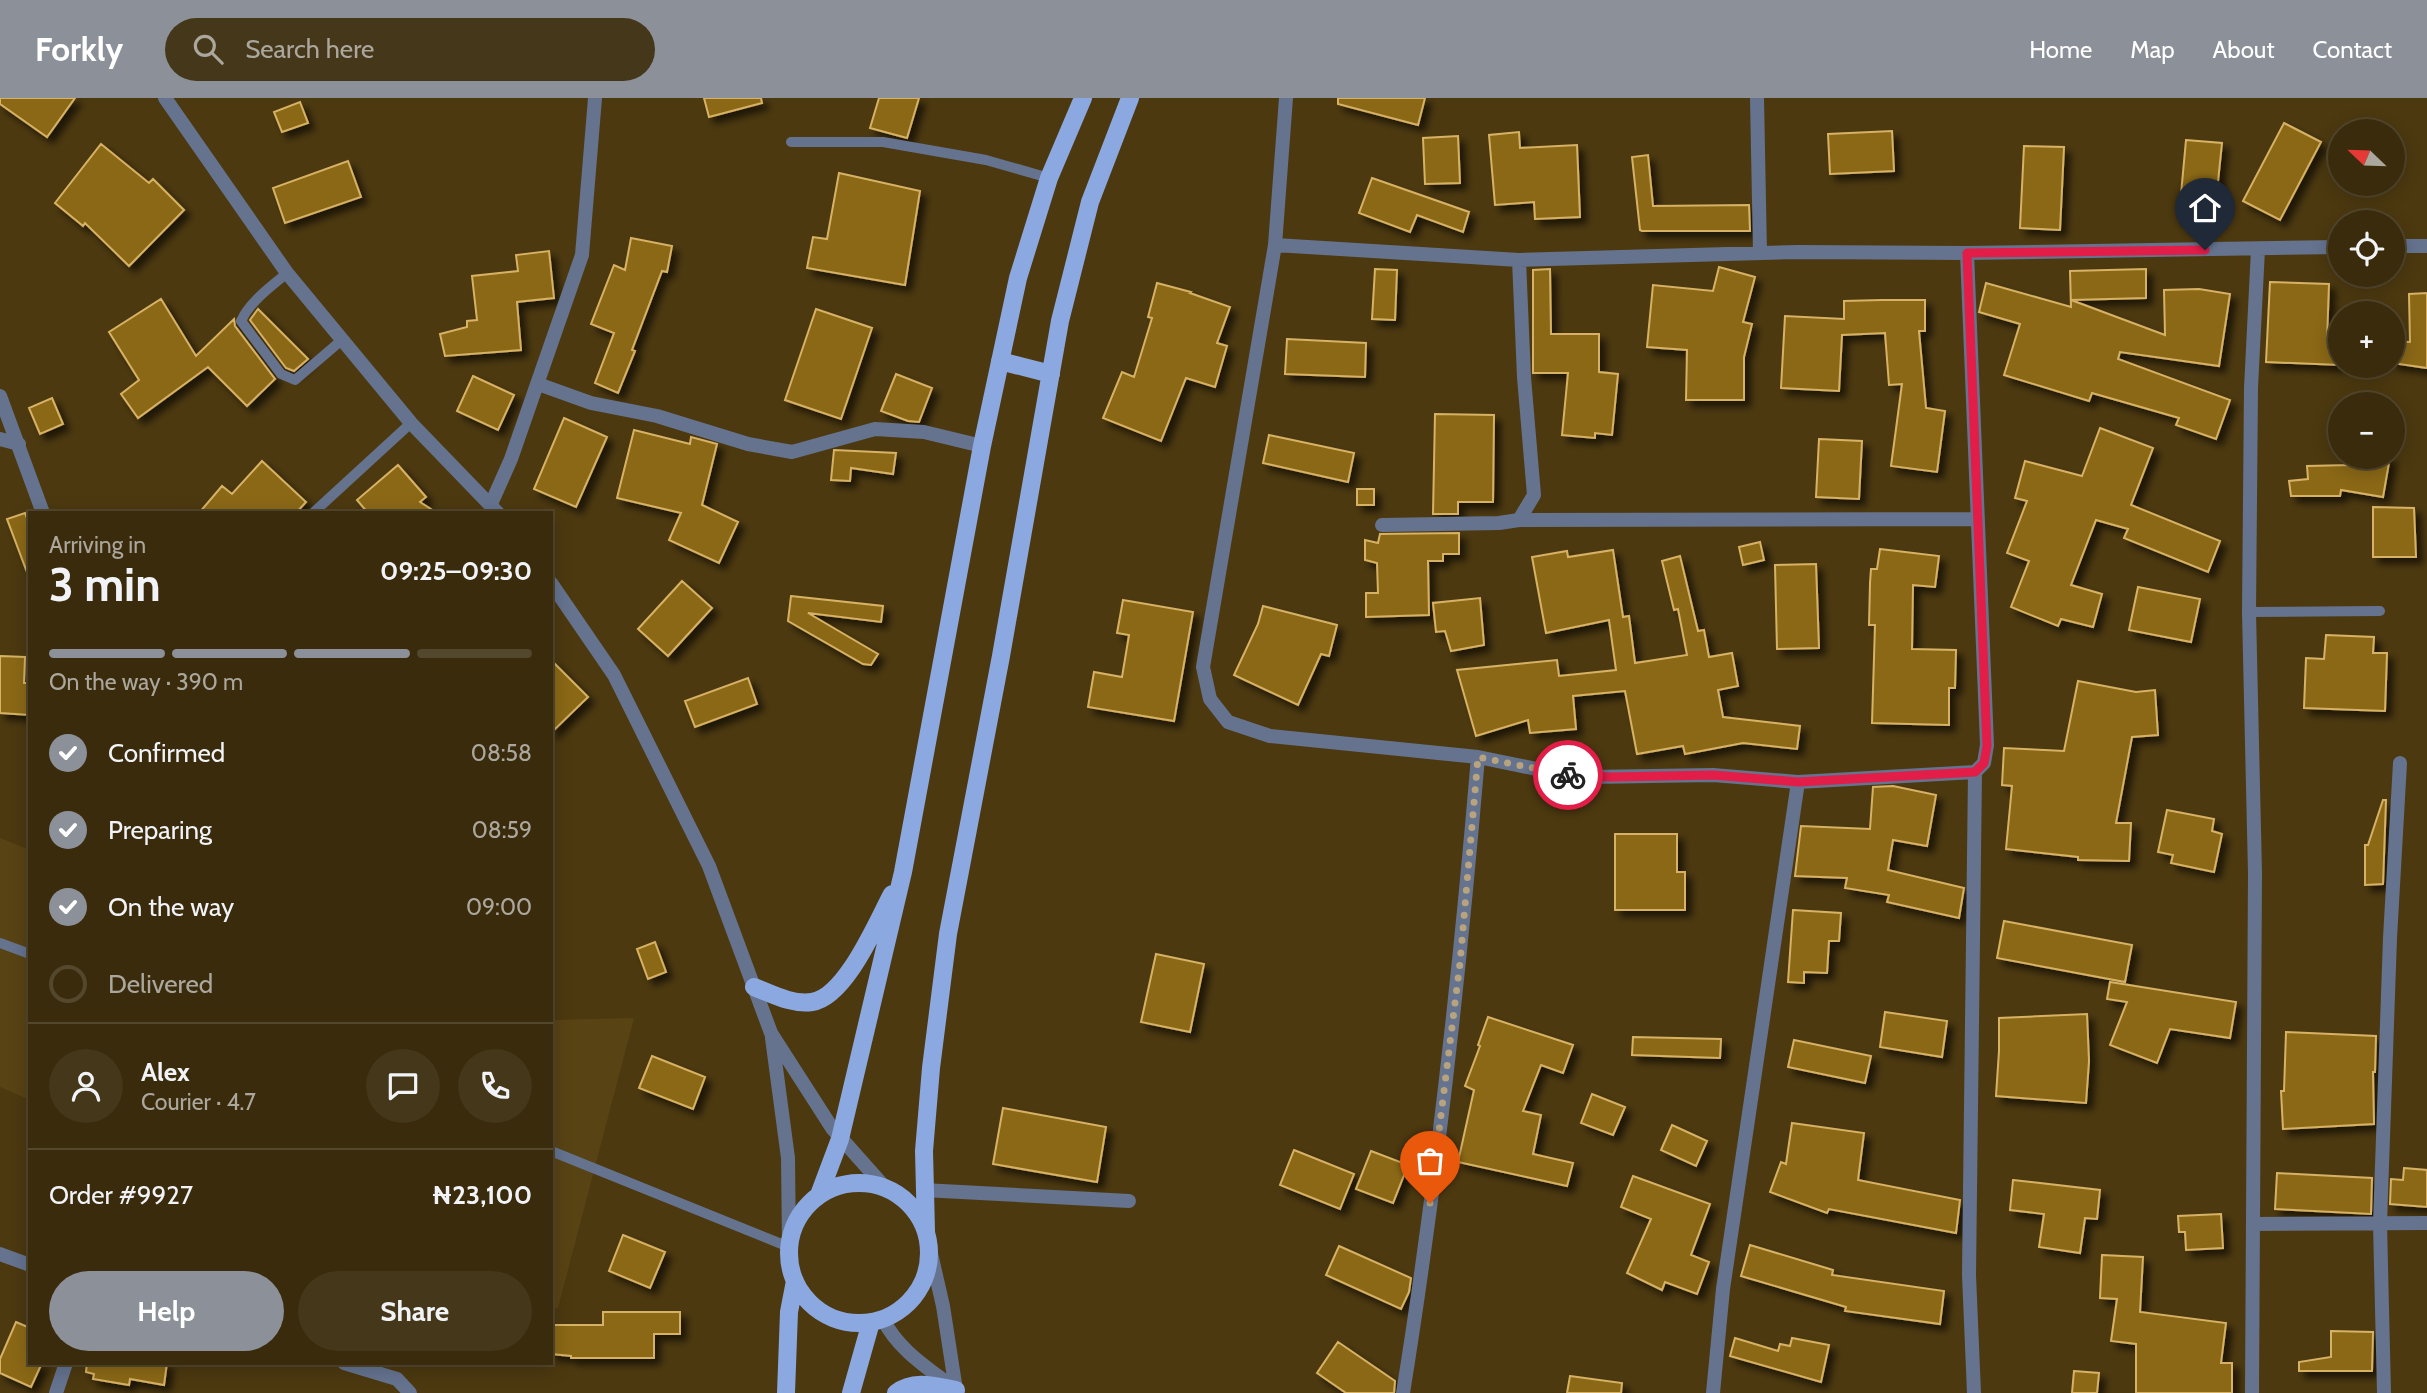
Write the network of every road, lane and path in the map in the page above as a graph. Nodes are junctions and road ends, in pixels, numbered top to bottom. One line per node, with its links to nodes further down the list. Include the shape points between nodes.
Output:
1 (165, 98): 17 (street)
2 (595, 98): 21 (street, via 582,255)
3 (1083, 98): 8 (main road)
4 (1130, 98): 20 (main road, via 1090,202)
5 (1286, 98): 9 (street)
6 (1757, 98): 14 (street)
7 (791, 142): 8 (lane, via 883,142 986,160)
8 (1049, 178): 19 (main road, via 1018,278)
9 (1275, 245): 16 (street); 36 (street, via 1203,667 1210,699 1228,722 1270,736)
10 (2405, 246): 11 (street)
11 (2427, 246)
12 (2328, 247): 13 (street)
13 (2258, 249): 15 (street); 35 (street, via 2251,388)
14 (1760, 253): 15 (street); 16 (street)
15 (1967, 253): 30 (street)
16 (1520, 260): 31 (street, via 1534,495)
17 (286, 272): 18 (street); 18 (lane, via 241,321 281,374 295,380)
18 (343, 339): 23 (street)
19 (1000, 361): 20 (main road); 26 (main road)
20 (1051, 374): 47 (main road, via 948,934 931,1068)
21 (538, 384): 26 (street, via 592,403 792,452 875,429 924,432); 27 (street)
22 (0, 396): 25 (street)
23 (411, 424): 27 (street); 29 (lane)
24 (0, 439): 25 (street)
25 (19, 444): 28 (street)
26 (982, 446): 40 (main road)
27 (495, 508)
28 (42, 511)
29 (315, 511)
30 (1978, 519): 31 (street); 38 (street, via 1987,746 1984,763)
31 (1519, 520): 32 (street)
32 (1382, 524)
33 (553, 586): 43 (street, via 614,676 709,866)
34 (2380, 611): 35 (lane)
35 (2249, 612): 53 (street, via 2255,873)
36 (1478, 757): 39 (street, via 1590,777 1713,775); 68 (street, via 1460,963)
37 (2400, 763): 51 (street)
38 (1975, 772): 39 (street); 70 (street, via 1969,1275)
39 (1798, 782): 69 (street, via 1723,1289)
40 (903, 872): 43 (main road, via 834,991 814,1002 789,1000); 45 (main road)
41 (0, 943): 42 (lane)
42 (28, 953)
43 (754, 987): 44 (street)
44 (771, 1033): 45 (street); 55 (street, via 788,1158)
45 (840, 1139): 48 (street); 49 (main road)
46 (553, 1152): 55 (lane)
47 (923, 1190): 50 (street); 54 (main road)
48 (888, 1191): 49 (main road, via 868,1182 834,1187); 54 (main road, via 903,1197 917,1212)
49 (819, 1195): 55 (main road, via 802,1213)
50 (1129, 1201)
51 (2380, 1223): 52 (street); 53 (street); 72 (street)
52 (2427, 1223)
53 (2253, 1224): 71 (street)
54 (928, 1238): 59 (main road, via 929,1263 915,1296); 62 (street)
55 (789, 1247): 58 (main road)
56 (0, 1254): 57 (street)
57 (28, 1264)
58 (796, 1281): 59 (main road, via 808,1302 820,1311 848,1322); 65 (main road, via 789,1312)
59 (877, 1320): 62 (street, via 903,1348); 66 (main road)
60 (65, 1365): 63 (street)
61 (351, 1365): 64 (street, via 397,1379)
62 (957, 1391): 67 (main road, via 922,1384)
63 (56, 1393)
64 (410, 1393)
65 (786, 1393)
66 (850, 1393)
67 (896, 1393)
68 (1403, 1393)
69 (1713, 1393)
70 (1974, 1393)
71 (2252, 1393)
72 (2384, 1393)

